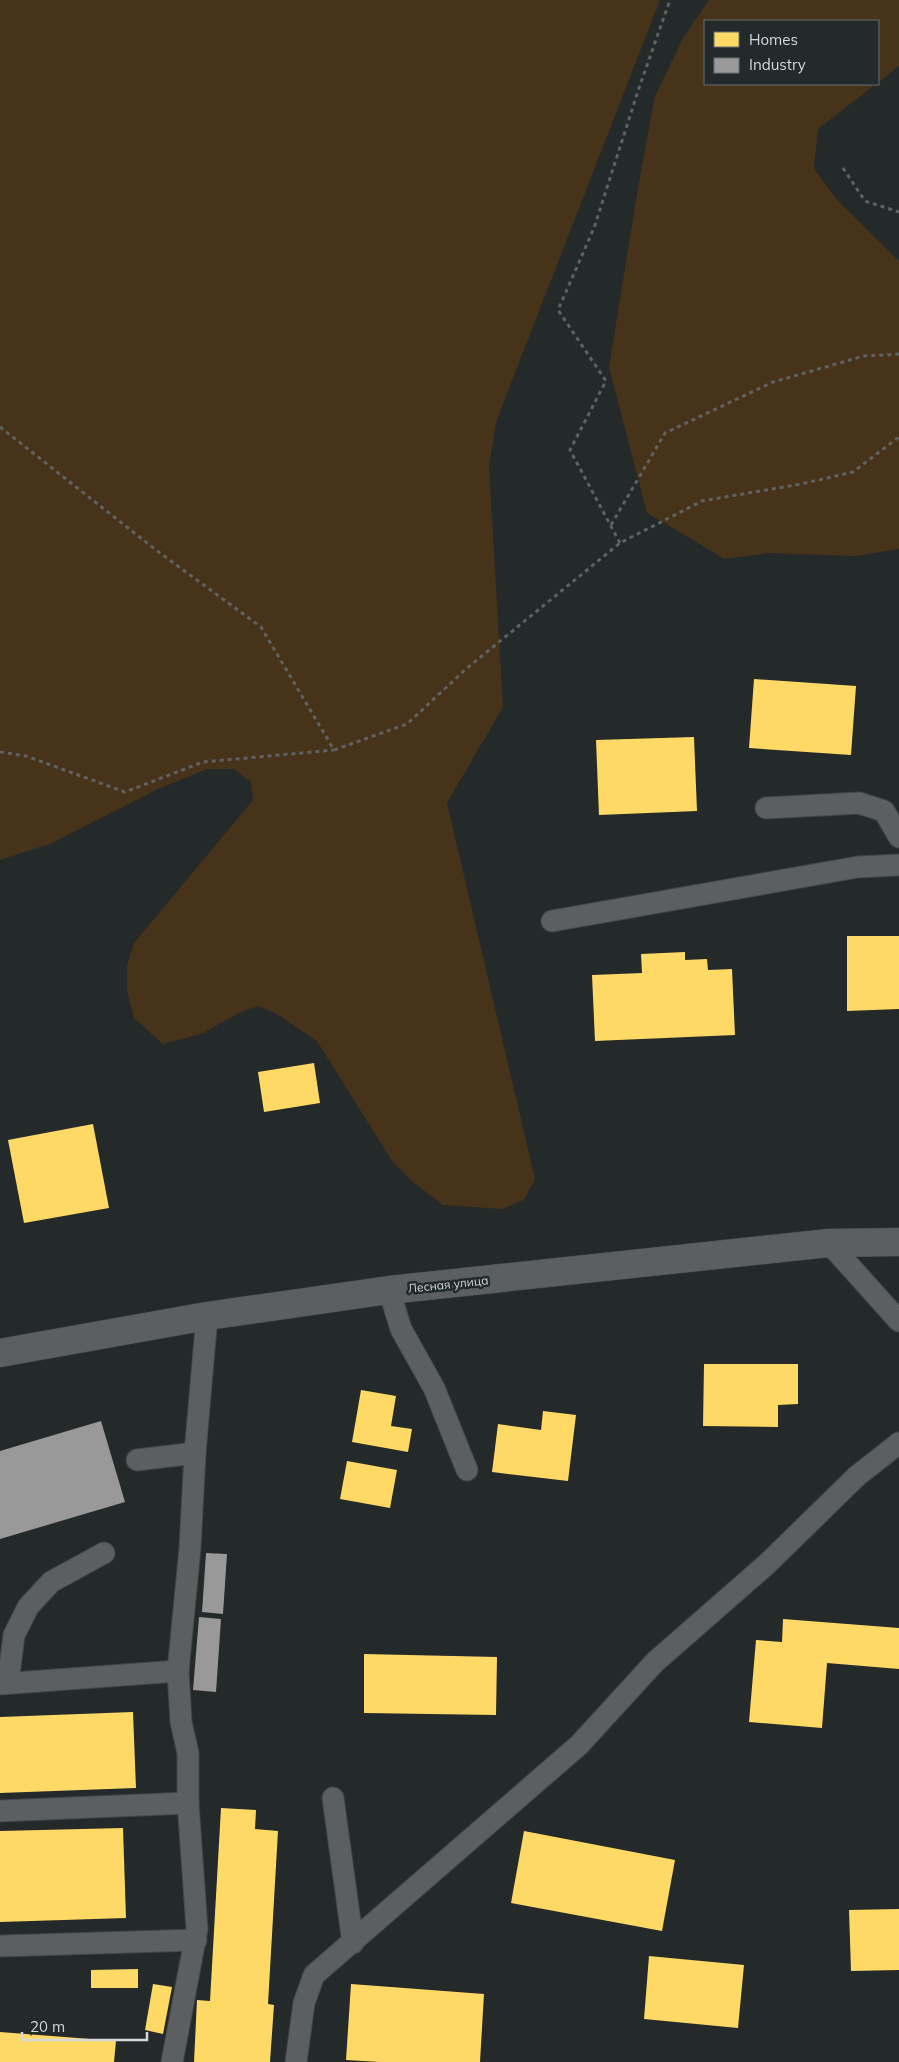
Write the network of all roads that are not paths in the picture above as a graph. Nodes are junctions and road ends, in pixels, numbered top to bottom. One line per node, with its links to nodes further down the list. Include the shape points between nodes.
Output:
1 (766, 808): 2 (lane, via 859,803 884,811)
2 (899, 838)
3 (899, 865): 4 (lane, via 858,867)
4 (552, 921)
5 (899, 1242): 6 (main road, Лесная улица)
6 (829, 1243): 7 (main road, Лесная улица); 9 (lane)
7 (389, 1290): 8 (main road, Лесная улица); 14 (lane, via 401,1329 434,1388)
8 (208, 1316): 10 (main road, Лесная улица); 12 (lane)
9 (899, 1321)
10 (0, 1353)
11 (899, 1443): 22 (lane, via 858,1476 767,1564 655,1662 579,1746)
12 (195, 1453): 13 (lane); 16 (lane)
13 (137, 1460)
14 (467, 1470)
15 (104, 1554): 17 (lane, via 51,1582 28,1607 14,1635)
16 (178, 1671): 17 (lane); 19 (lane, via 181,1722 188,1753)
17 (4, 1684)
18 (333, 1798): 22 (lane)
19 (188, 1803): 20 (lane); 21 (lane)
20 (0, 1811)
21 (196, 1940): 23 (lane); 24 (lane)
22 (353, 1943): 25 (lane, via 314,1976 304,2003)
23 (0, 1946)
24 (172, 2062)
25 (296, 2062)

